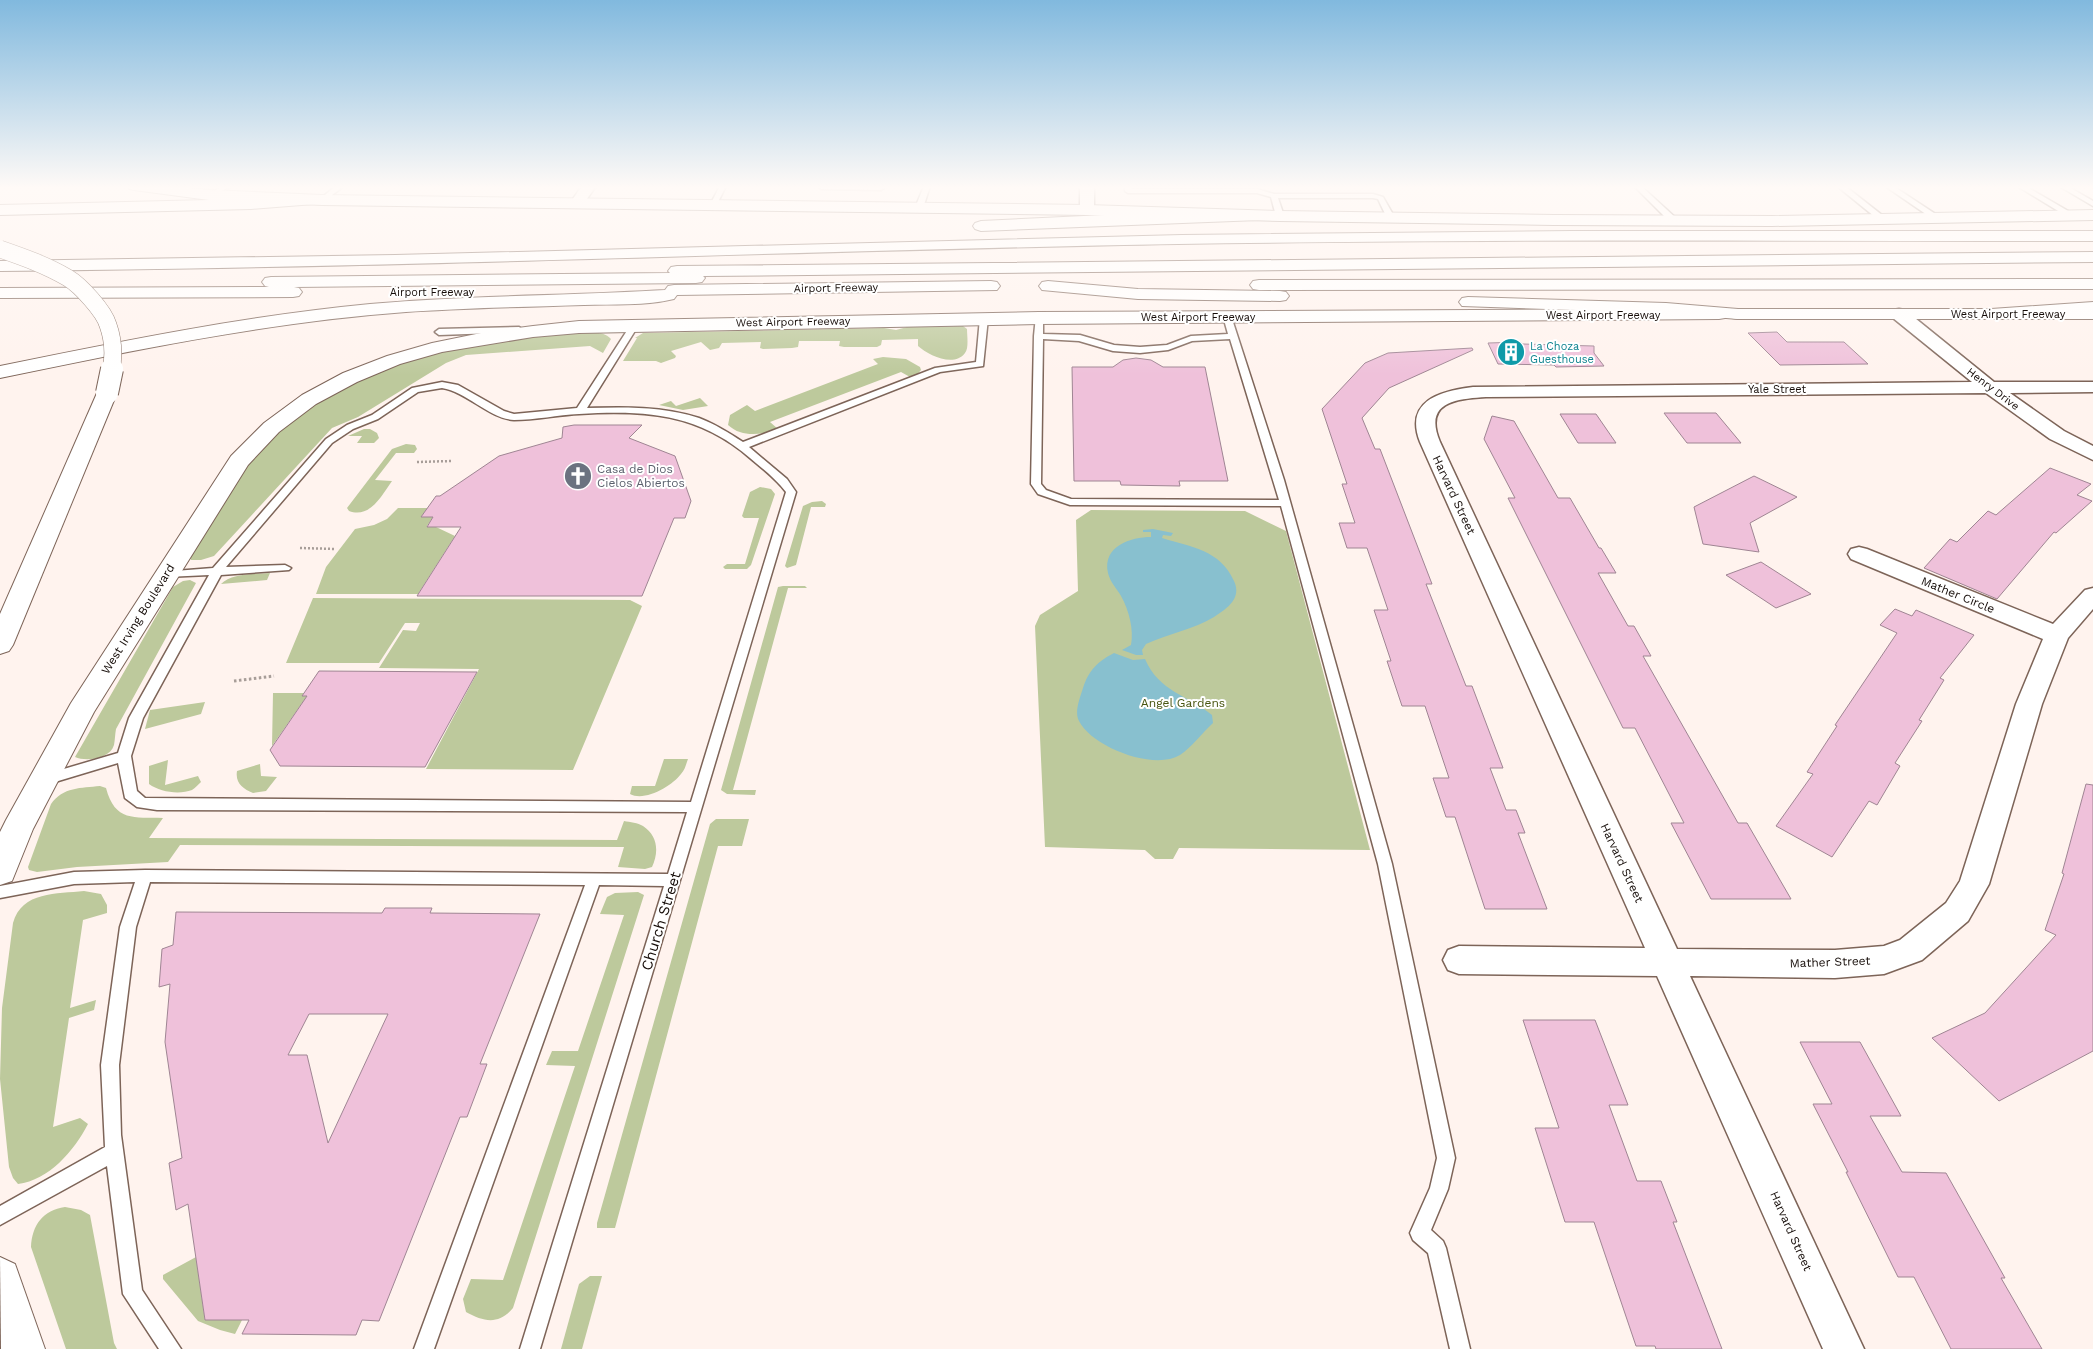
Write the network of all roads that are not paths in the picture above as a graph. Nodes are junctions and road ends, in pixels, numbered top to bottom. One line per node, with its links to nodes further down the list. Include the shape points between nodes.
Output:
1 (0, 249): 45 (main road, bridge, via 37,262 70,280 92,300 108,323 114,358 107,393)
2 (553, 249): 6 (main road)
3 (792, 249): 6 (main road)
4 (1499, 249): 9 (main road, via 929,262)
5 (2093, 258): 9 (main road, via 1794,258)
6 (407, 261): 8 (main road)
7 (2093, 264): 11 (main road, via 456,281)
8 (0, 266)
9 (810, 269): 10 (main road, via 367,275)
10 (0, 275)
11 (0, 282)
12 (2093, 284): 15 (main road)
13 (1009, 286): 16 (main road, Airport Freeway)
14 (1028, 286): 15 (main road)
15 (1048, 286): 19 (main road, via 1146,294 1666,308)
16 (739, 290): 17 (main road, Airport Freeway); 30 (main road, via 610,300 459,304 309,316 213,330)
17 (0, 293)
18 (2093, 307): 21 (main road)
19 (1738, 314): 20 (main road, West Airport Freeway); 23 (main road, West Airport Freeway)
20 (1899, 314): 21 (main road, West Airport Freeway); 31 (street, Henry Drive)
21 (1991, 314): 22 (main road, West Airport Freeway)
22 (2093, 314)
23 (1227, 316): 26 (main road, West Airport Freeway); 29 (lane)
24 (984, 318): 25 (main road, West Airport Freeway); 26 (main road, West Airport Freeway); 36 (lane, via 980,364 938,370)
25 (634, 326): 27 (main road, West Airport Freeway); 35 (lane)
26 (1038, 327): 29 (lane, via 1113,348 1140,350 1168,347 1191,339); 38 (lane, via 1036,484 1042,492 1070,502)
27 (532, 331): 28 (lane); 34 (main road, West Airport Freeway, via 478,339 410,355 358,374)
28 (439, 332)
29 (1233, 336): 38 (lane)
30 (0, 372)
31 (1989, 387): 32 (street, Yale Street); 33 (street, Yale Street); 37 (street, Henry Drive, via 2057,435)
32 (2093, 387)
33 (1461, 393): 55 (street, Harvard Street, via 1442,399 1428,410 1424,418 1430,442)
34 (315, 396): 42 (main road, West Irving Boulevard, via 281,418 244,454)
35 (580, 411): 36 (lane, via 643,410 695,420); 41 (lane, via 513,417 456,387 427,386 415,390 375,417 329,441)
36 (742, 446): 48 (lane, Church Street, via 783,481 791,492)
37 (2093, 454)
38 (1285, 503): 63 (lane, via 1385,864 1446,1158 1438,1189 1420,1233 1436,1248)
39 (1859, 554): 44 (street, Mather Circle)
40 (285, 568): 41 (lane)
41 (217, 570): 42 (lane); 46 (lane, via 136,718)
42 (166, 574): 47 (main road, West Irving Boulevard, via 81,710)
43 (2093, 595): 44 (street, Mather Street)
44 (2057, 635): 55 (street, Mather Street, via 2029,704 1974,884 1957,912 1911,950 1884,960 1835,964)
45 (0, 645)
46 (124, 756): 47 (lane); 48 (lane, via 130,794 142,803 157,806)
47 (42, 781): 49 (main road, West Irving Boulevard, via 17,828)
48 (695, 807): 52 (lane, Church Street)
49 (0, 872)
50 (145, 876): 51 (lane); 53 (lane, via 74,878); 56 (lane, via 128,927 110,1065)
51 (594, 880): 52 (lane); 61 (lane)
52 (673, 880): 62 (lane, Church Street)
53 (0, 892)
54 (1459, 960): 55 (street, Mather Street)
55 (1668, 963): 64 (street, Harvard Street)
56 (114, 1152): 57 (lane); 60 (lane, via 133,1294)
57 (0, 1216)
58 (0, 1279): 59 (main road)
59 (23, 1349)
60 (171, 1349)
61 (424, 1349)
62 (530, 1349)
63 (1460, 1349)
64 (1844, 1349)

